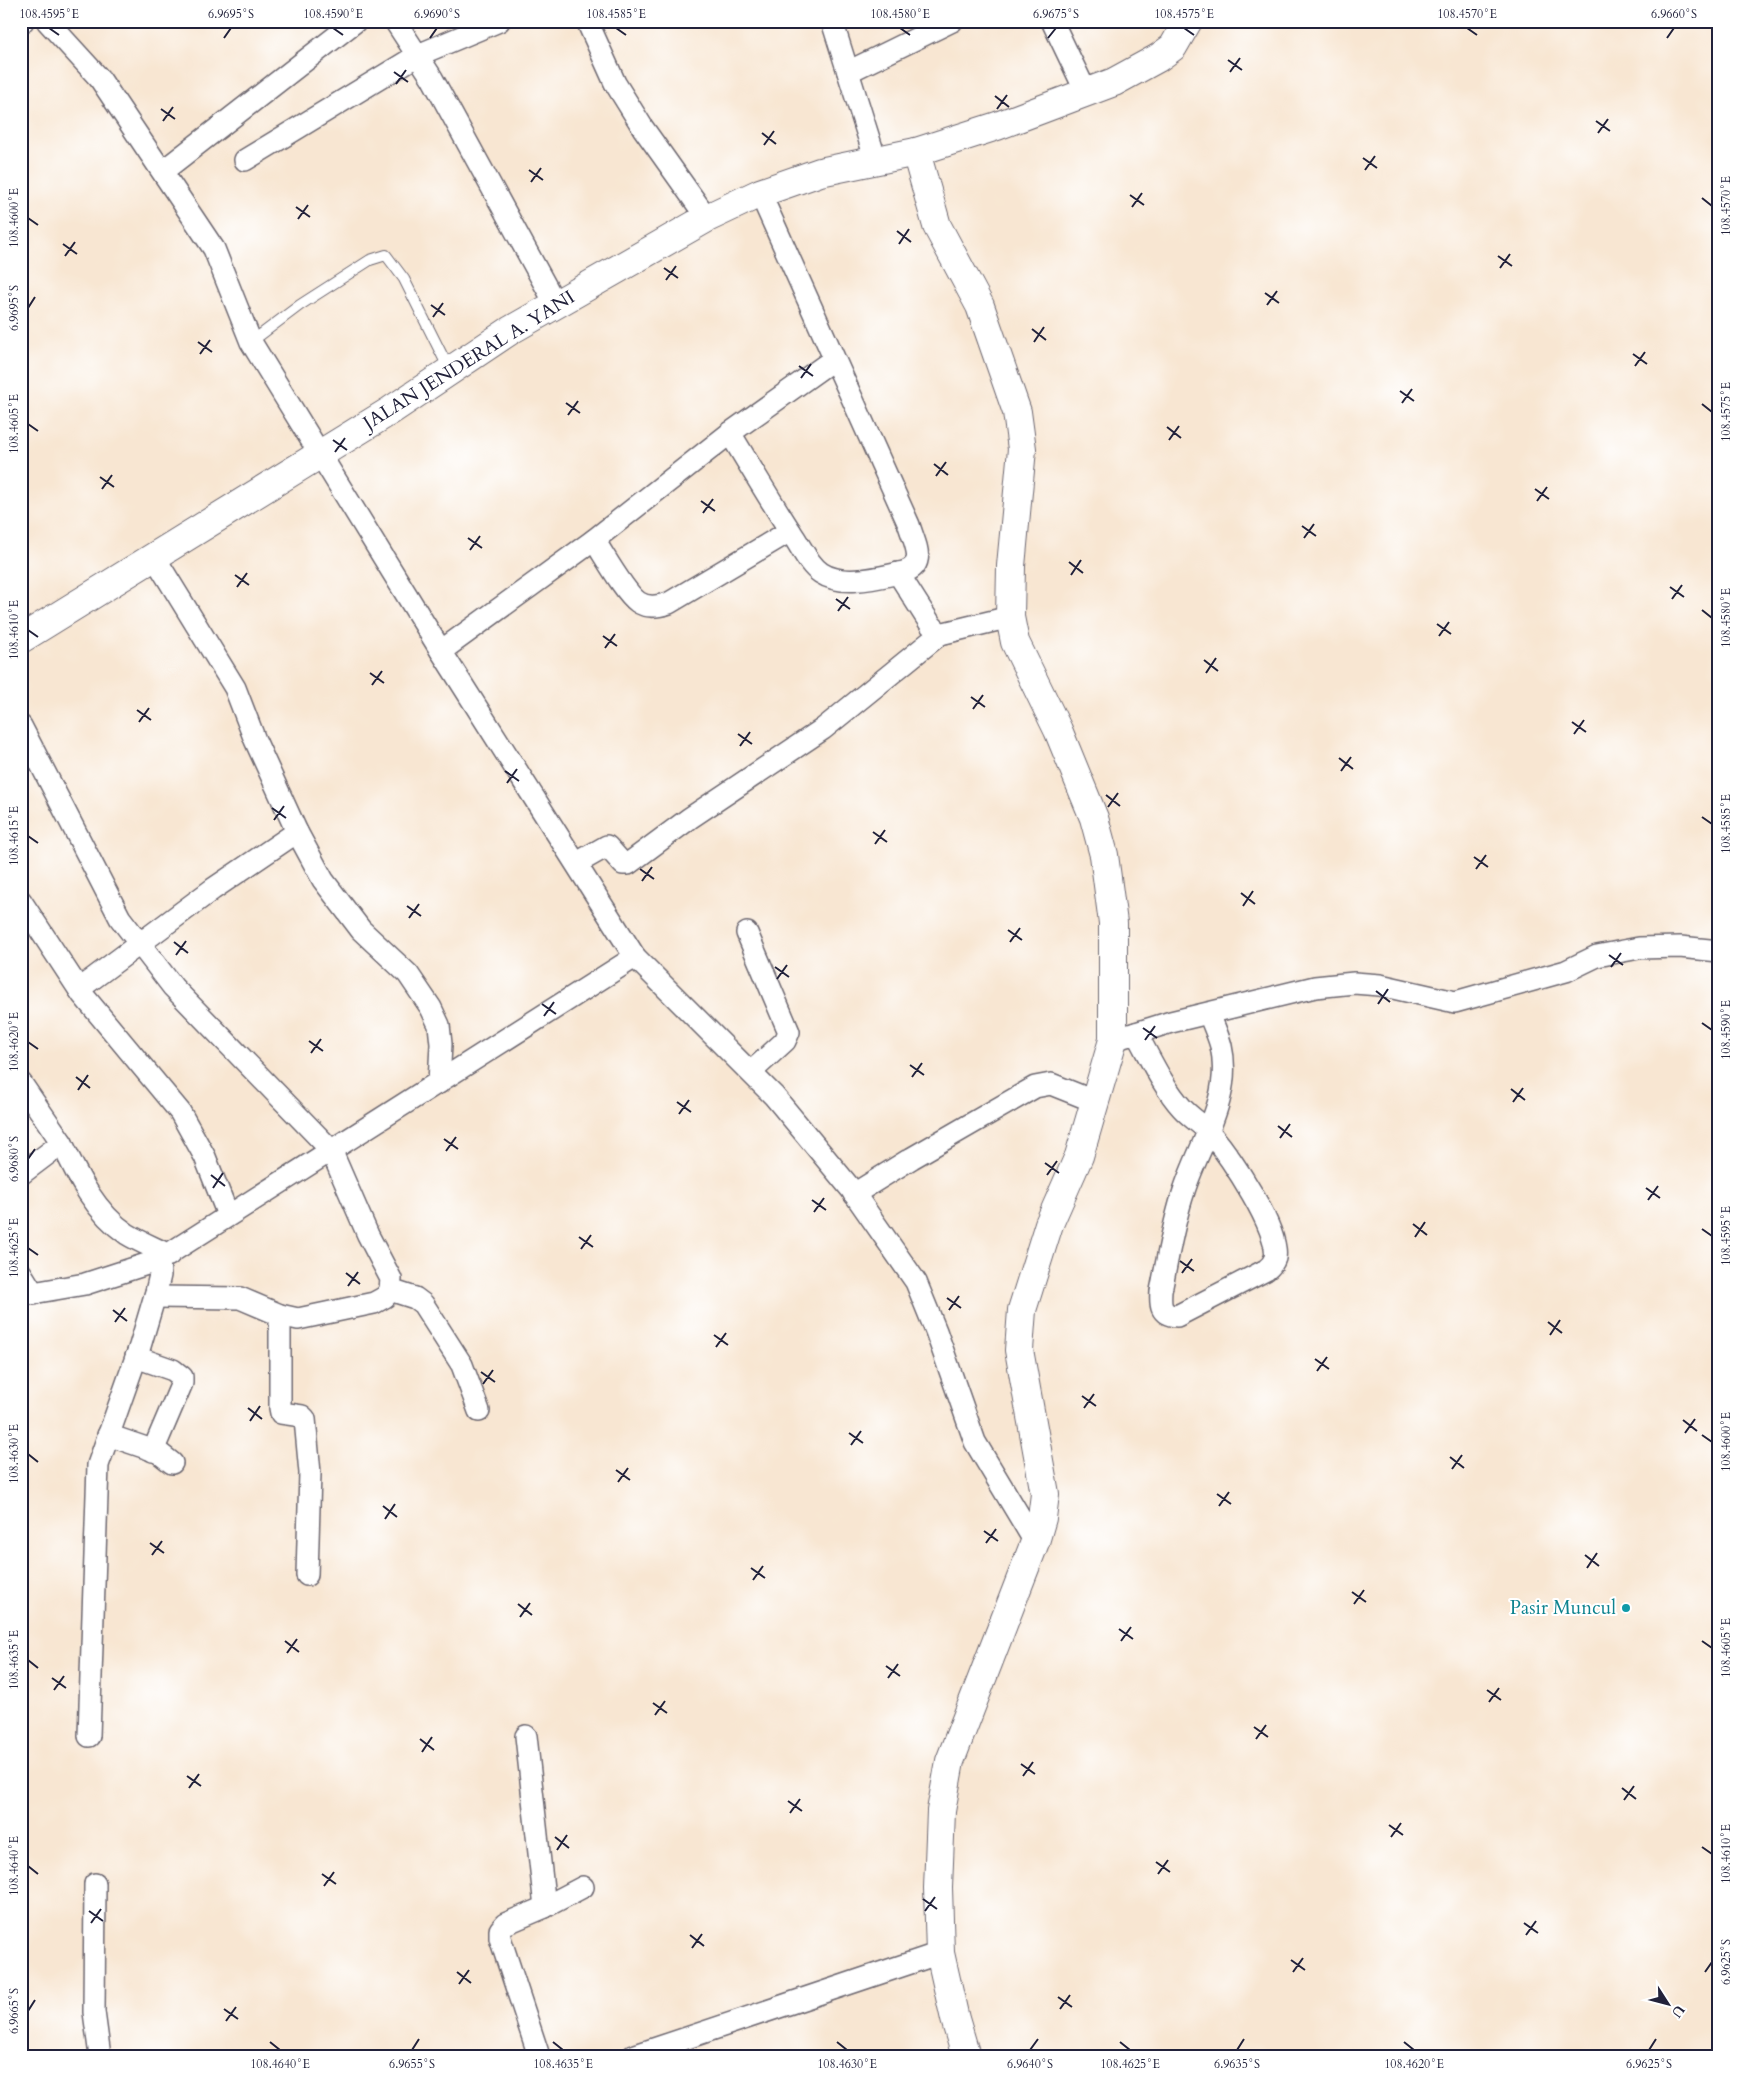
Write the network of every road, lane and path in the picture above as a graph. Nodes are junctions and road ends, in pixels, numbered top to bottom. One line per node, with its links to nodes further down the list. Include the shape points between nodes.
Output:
1 (47, 21): 16 (street, via 100,79)
2 (356, 21): 16 (street)
3 (395, 21): 10 (street)
4 (499, 21): 10 (street)
5 (587, 21): 18 (street, via 619,91)
6 (832, 21): 11 (street)
7 (952, 21): 11 (street)
8 (1052, 21): 12 (street)
9 (1188, 21): 12 (main road, JALAN JENDERAL A. YANI, via 1173,47 1158,58 1114,82)
10 (418, 55): 14 (street); 19 (street)
11 (848, 72): 15 (street)
12 (1086, 92): 13 (main road, JALAN JENDERAL A. YANI)
13 (916, 152): 15 (main road, JALAN JENDERAL A. YANI); 29 (main road, via 937,226 980,306 1017,412 1022,449)
14 (245, 160)
15 (876, 161): 17 (main road, JALAN JENDERAL A. YANI, via 820,172)
16 (163, 171): 20 (street, via 214,248)
17 (760, 193): 18 (main road, JALAN JENDERAL A. YANI); 21 (street)
18 (707, 218): 19 (main road, JALAN JENDERAL A. YANI)
19 (556, 304): 22 (main road, JALAN JENDERAL A. YANI)
20 (251, 342): 22 (lane, via 300,305 370,260 386,256 404,279); 24 (street)
21 (834, 359): 23 (street); 28 (street, via 909,525 919,557 915,566)
22 (450, 370): 24 (main road, JALAN JENDERAL A. YANI)
23 (730, 433): 25 (street); 26 (street)
24 (321, 453): 27 (main road, JALAN JENDERAL A. YANI); 32 (street)
25 (790, 531): 26 (street, via 657,607 639,603); 28 (street, via 822,574 836,579 861,579)
26 (594, 540): 32 (street)
27 (155, 558): 31 (main road, JALAN JENDERAL A. YANI); 34 (street, via 235,688)
28 (898, 573): 30 (street)
29 (1010, 617): 30 (street); 43 (main road, via 1015,642 1058,730 1094,818 1104,855)
30 (940, 634): 35 (street, via 823,729 690,818 628,864 623,864 606,846)
31 (21, 639)
32 (441, 651): 35 (street)
33 (21, 726): 38 (street, via 120,918)
34 (297, 832): 38 (street); 45 (street, via 324,880 361,930 408,974 431,1008 439,1025)
35 (577, 863): 40 (street)
36 (21, 901): 41 (street)
37 (747, 933): 44 (street, via 789,1032 785,1041)
38 (140, 944): 41 (street); 50 (street, via 173,986)
39 (1719, 952): 42 (street, via 1680,947 1639,948 1597,956 1566,971 1455,1002 1380,985 1354,983 1315,988)
40 (636, 958): 44 (street); 45 (street)
41 (80, 989): 53 (street, via 180,1112 204,1157)
42 (1209, 1014): 43 (street); 48 (street, via 1221,1046 1222,1061 1218,1100)
43 (1125, 1037): 47 (main road); 48 (street, via 1160,1076 1182,1108)
44 (751, 1072): 52 (street)
45 (439, 1082): 50 (street)
46 (21, 1083): 49 (street)
47 (1096, 1102): 52 (street, via 1051,1084 1036,1087); 64 (main road, via 1079,1156 1049,1224 1022,1310 1018,1350 1045,1494)
48 (1209, 1132): 48 (street, via 1250,1190 1269,1231 1275,1258 1266,1270 1184,1314 1171,1316 1162,1310 1161,1291 1183,1193)
49 (62, 1143): 51 (street); 55 (street, via 77,1177)
50 (332, 1150): 53 (street); 56 (street, via 368,1235 391,1279)
51 (21, 1174)
52 (854, 1194): 64 (street, via 916,1282 975,1442)
53 (228, 1215): 55 (street)
54 (21, 1273): 57 (street)
55 (160, 1276): 57 (street); 58 (street, via 240,1298); 59 (street)
56 (390, 1290): 58 (street, via 374,1304 298,1319); 60 (street, via 423,1304 462,1365)
57 (28, 1294)
58 (280, 1315): 65 (street, via 281,1413 305,1419 310,1473)
59 (136, 1357): 61 (street); 62 (street, via 173,1370 182,1377)
60 (478, 1411)
61 (108, 1435): 62 (street); 66 (street, via 98,1465)
62 (153, 1451): 63 (street)
63 (172, 1463)
64 (1035, 1542): 71 (main road, via 950,1761 941,1811)
65 (307, 1575)
66 (89, 1736)
67 (526, 1736): 70 (street)
68 (95, 1884): 72 (street, via 94,2012)
69 (583, 1887): 70 (street)
70 (546, 1907): 73 (street, via 505,1924 500,1933)
71 (940, 1953): 74 (street); 75 (main road)
72 (100, 2056)
73 (539, 2056)
74 (633, 2056)
75 (966, 2056)

